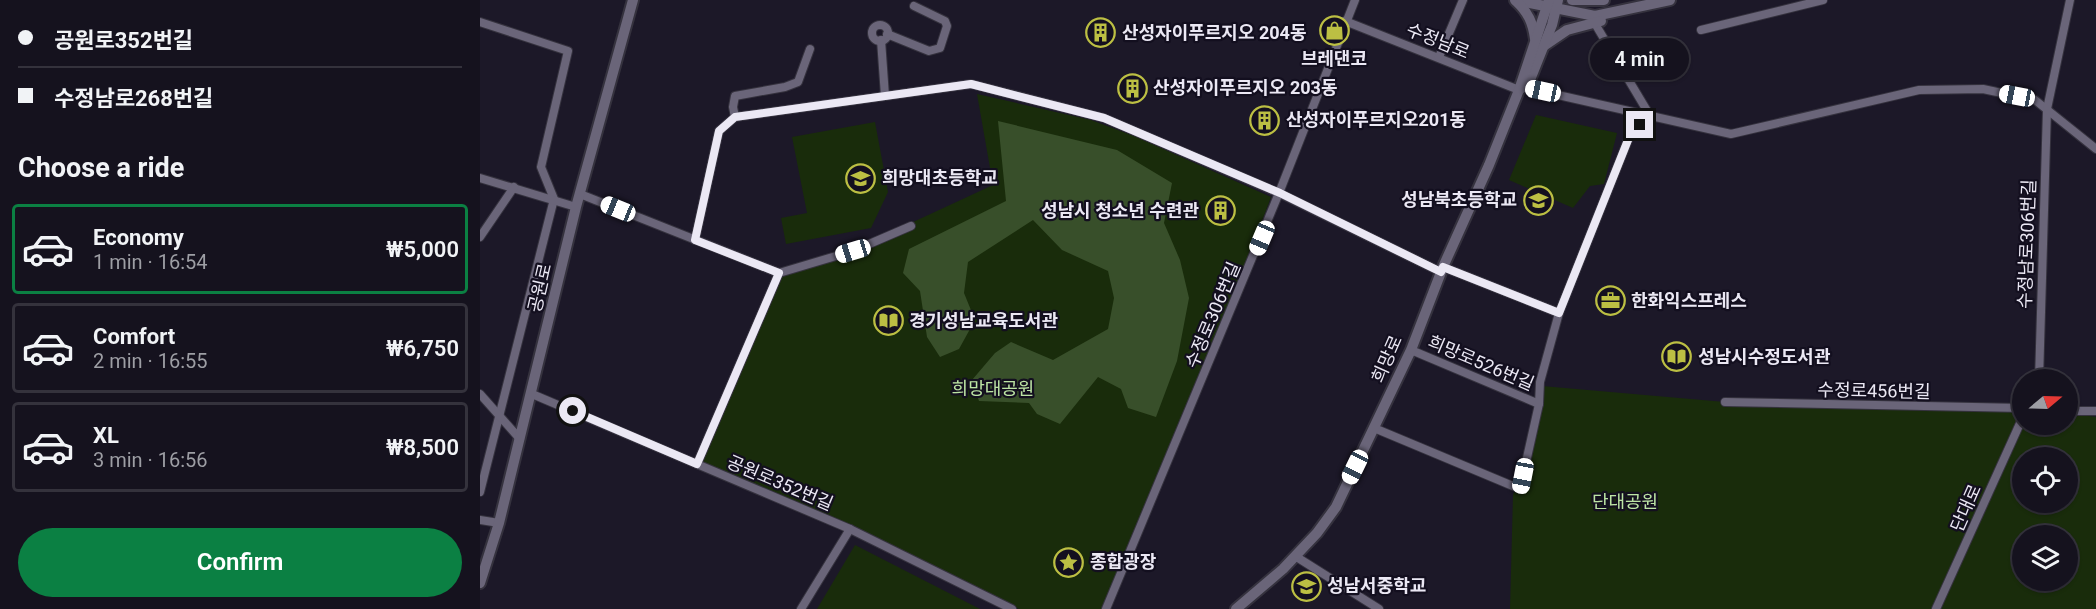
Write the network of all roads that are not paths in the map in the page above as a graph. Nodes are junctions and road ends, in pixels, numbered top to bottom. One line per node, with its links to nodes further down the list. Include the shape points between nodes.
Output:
1 (633, 0): 31 (main road, 공원로)
2 (1355, 0): 13 (street, 수정로306번길)
3 (1463, 0): 21 (street)
4 (1516, 0): 10 (main road); 19 (main road, via 1526,10)
5 (1572, 0): 6 (main road)
6 (1604, 0)
7 (1670, 0): 12 (main road)
8 (1823, 0): 16 (street)
9 (2070, 0): 24 (street, 수정남로306번길)
10 (1553, 5): 12 (main road, via 1595,16); 19 (main road, 희망로)
11 (914, 6): 17 (street, via 945,21 948,26 940,48 927,50)
12 (1627, 10): 15 (main road, via 1611,20)
13 (1345, 21): 21 (street, 수정남로); 30 (street, 수정로306번길)
14 (480, 22): 32 (street, via 568,51 541,167)
15 (1594, 22): 19 (main road); 25 (street)
16 (1701, 30)
17 (887, 34): 18 (street); 18 (street, via 883,26 873,28 874,38)
18 (881, 40): 23 (street)
19 (1539, 44): 22 (main road, 희망로)
20 (810, 49): 26 (street, via 798,82 735,96)
21 (1439, 57): 22 (street, 수정남로)
22 (1520, 88): 25 (street, 수정남로); 37 (main road, 희망로)
23 (885, 96): 26 (street); 30 (street, via 971,84 1104,118)
24 (2047, 109): 25 (street, 수정남로, via 2035,100 1983,89 1919,90 1731,134); 27 (street, 수정남로); 41 (street, 수정남로306번길)
25 (1649, 114): 39 (street, via 1630,135)
26 (735, 117): 36 (street, via 719,131)
27 (2096, 149)
28 (480, 178): 29 (street)
29 (514, 187): 32 (street); 35 (street)
30 (1280, 193): 37 (street); 62 (street, 수정로306번길)
31 (580, 194): 33 (main road, 공원로); 36 (street)
32 (554, 199): 33 (street); 49 (street)
33 (576, 207): 43 (main road, 공원로)
34 (911, 226): 38 (street, via 853,251)
35 (480, 237)
36 (695, 240): 38 (street)
37 (1442, 269): 39 (street); 40 (main road, 희망로)
38 (779, 273): 53 (street)
39 (1559, 313): 45 (street, via 1540,382)
40 (1411, 350): 45 (street, 희망로526번길); 50 (main road, 희망로)
41 (2038, 369)
42 (480, 394): 49 (street)
43 (532, 394): 52 (main road, 공원로); 53 (street, 공원로352번길)
44 (1725, 402): 46 (street, 수정로456번길)
45 (1539, 404): 50 (street, via 1520,489)
46 (2012, 408)
47 (2078, 411): 48 (street)
48 (2096, 411)
49 (499, 414): 52 (street); 54 (street)
50 (1374, 428): 58 (main road, 희망로, via 1336,507)
51 (2015, 435): 65 (street, 단대로)
52 (520, 439): 56 (main road, 공원로)
53 (697, 464): 57 (street, 공원로352번길)
54 (480, 492)
55 (480, 520): 56 (street)
56 (499, 524): 59 (main road, 공원로)
57 (850, 529): 60 (street); 61 (street, 공원로352번길)
58 (1295, 556): 63 (main road, 희망로); 64 (street)
59 (480, 583)
60 (801, 609)
61 (1012, 609)
62 (1106, 609)
63 (1236, 609)
64 (1378, 609)
65 (1936, 609)

